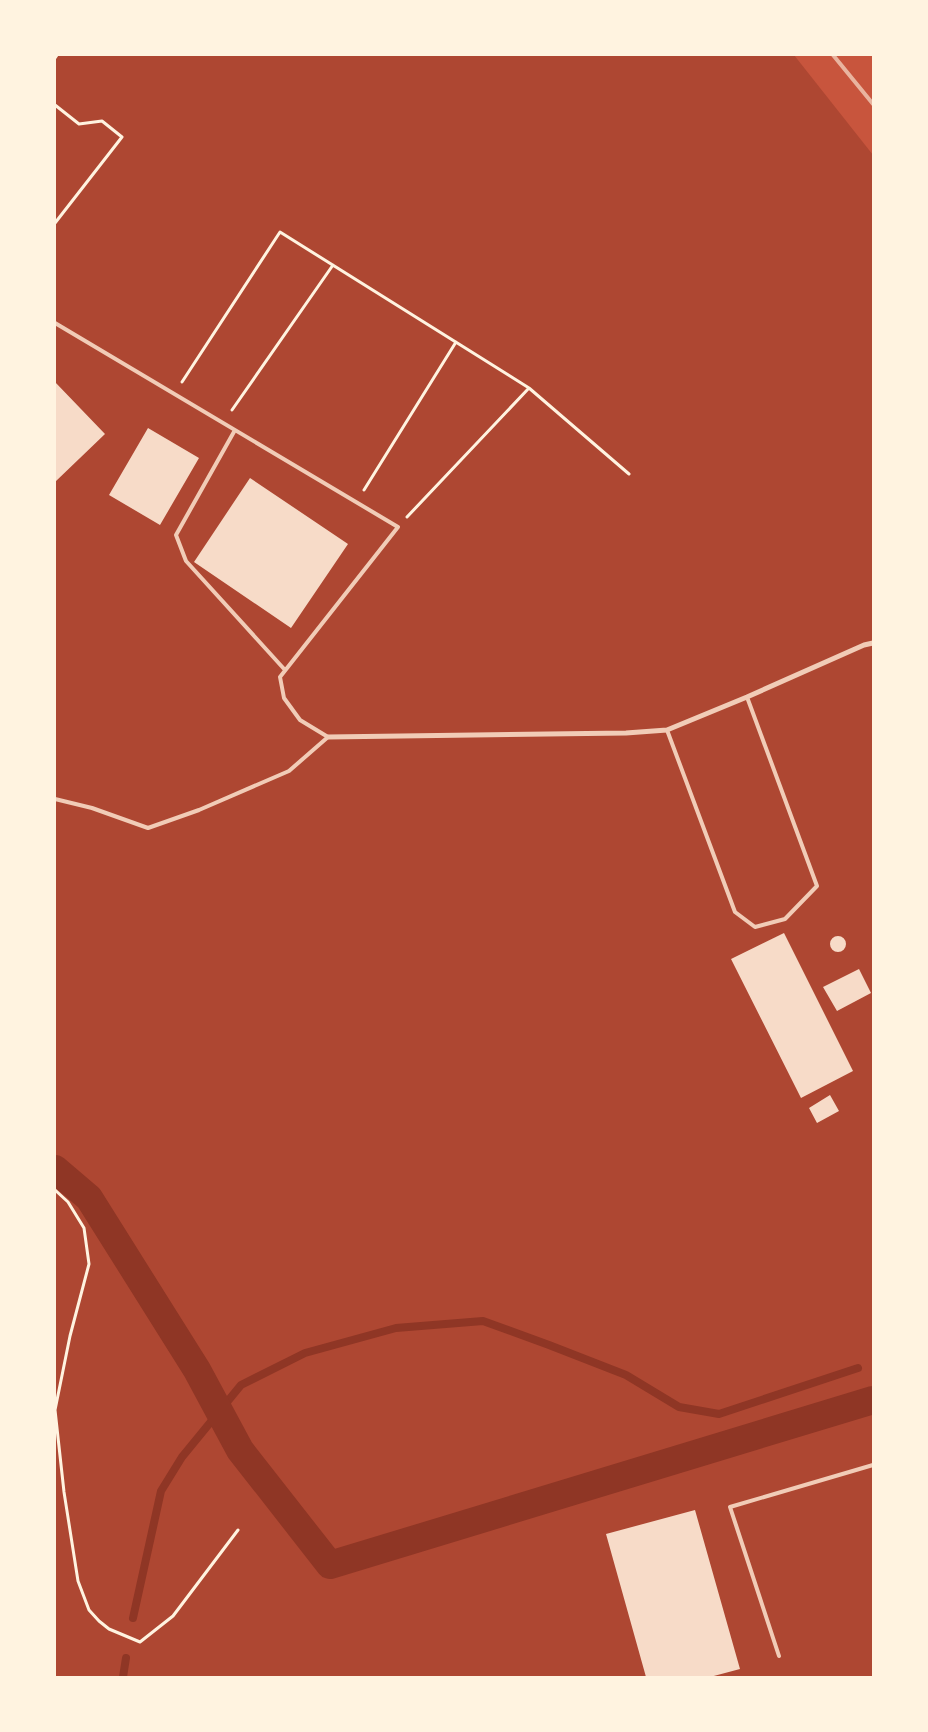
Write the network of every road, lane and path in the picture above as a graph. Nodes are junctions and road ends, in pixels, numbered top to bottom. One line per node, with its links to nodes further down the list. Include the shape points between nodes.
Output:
1 (57, 55): 2 (path)
2 (55, 58)
3 (55, 105): 4 (path, via 79,124 102,121 122,137)
4 (55, 223)
5 (333, 265): 7 (path); 9 (path, via 280,232); 10 (path)
6 (55, 323): 9 (lane)
7 (456, 342): 8 (path); 13 (path)
8 (529, 388): 12 (path); 14 (path)
9 (174, 394): 10 (lane)
10 (223, 422): 11 (lane)
11 (236, 430): 13 (lane); 16 (lane, via 176,535 186,561)
12 (629, 474)
13 (356, 502): 14 (lane)
14 (398, 526): 16 (lane)
15 (873, 643): 17 (street)
16 (285, 670): 19 (lane, via 280,677 284,698 300,720)
17 (747, 697): 18 (street); 18 (lane, via 817,886 785,919 755,928 735,912)
18 (667, 730): 19 (street)
19 (328, 737): 20 (lane, via 289,771 200,810 148,828 92,808)
20 (55, 800)
21 (55, 1190): 23 (path, via 68,1202 84,1228 89,1264 55,1410 78,1581 89,1610 109,1629 140,1642 173,1616)
22 (873, 1465): 24 (lane, via 730,1507)
23 (238, 1530)
24 (779, 1656)

